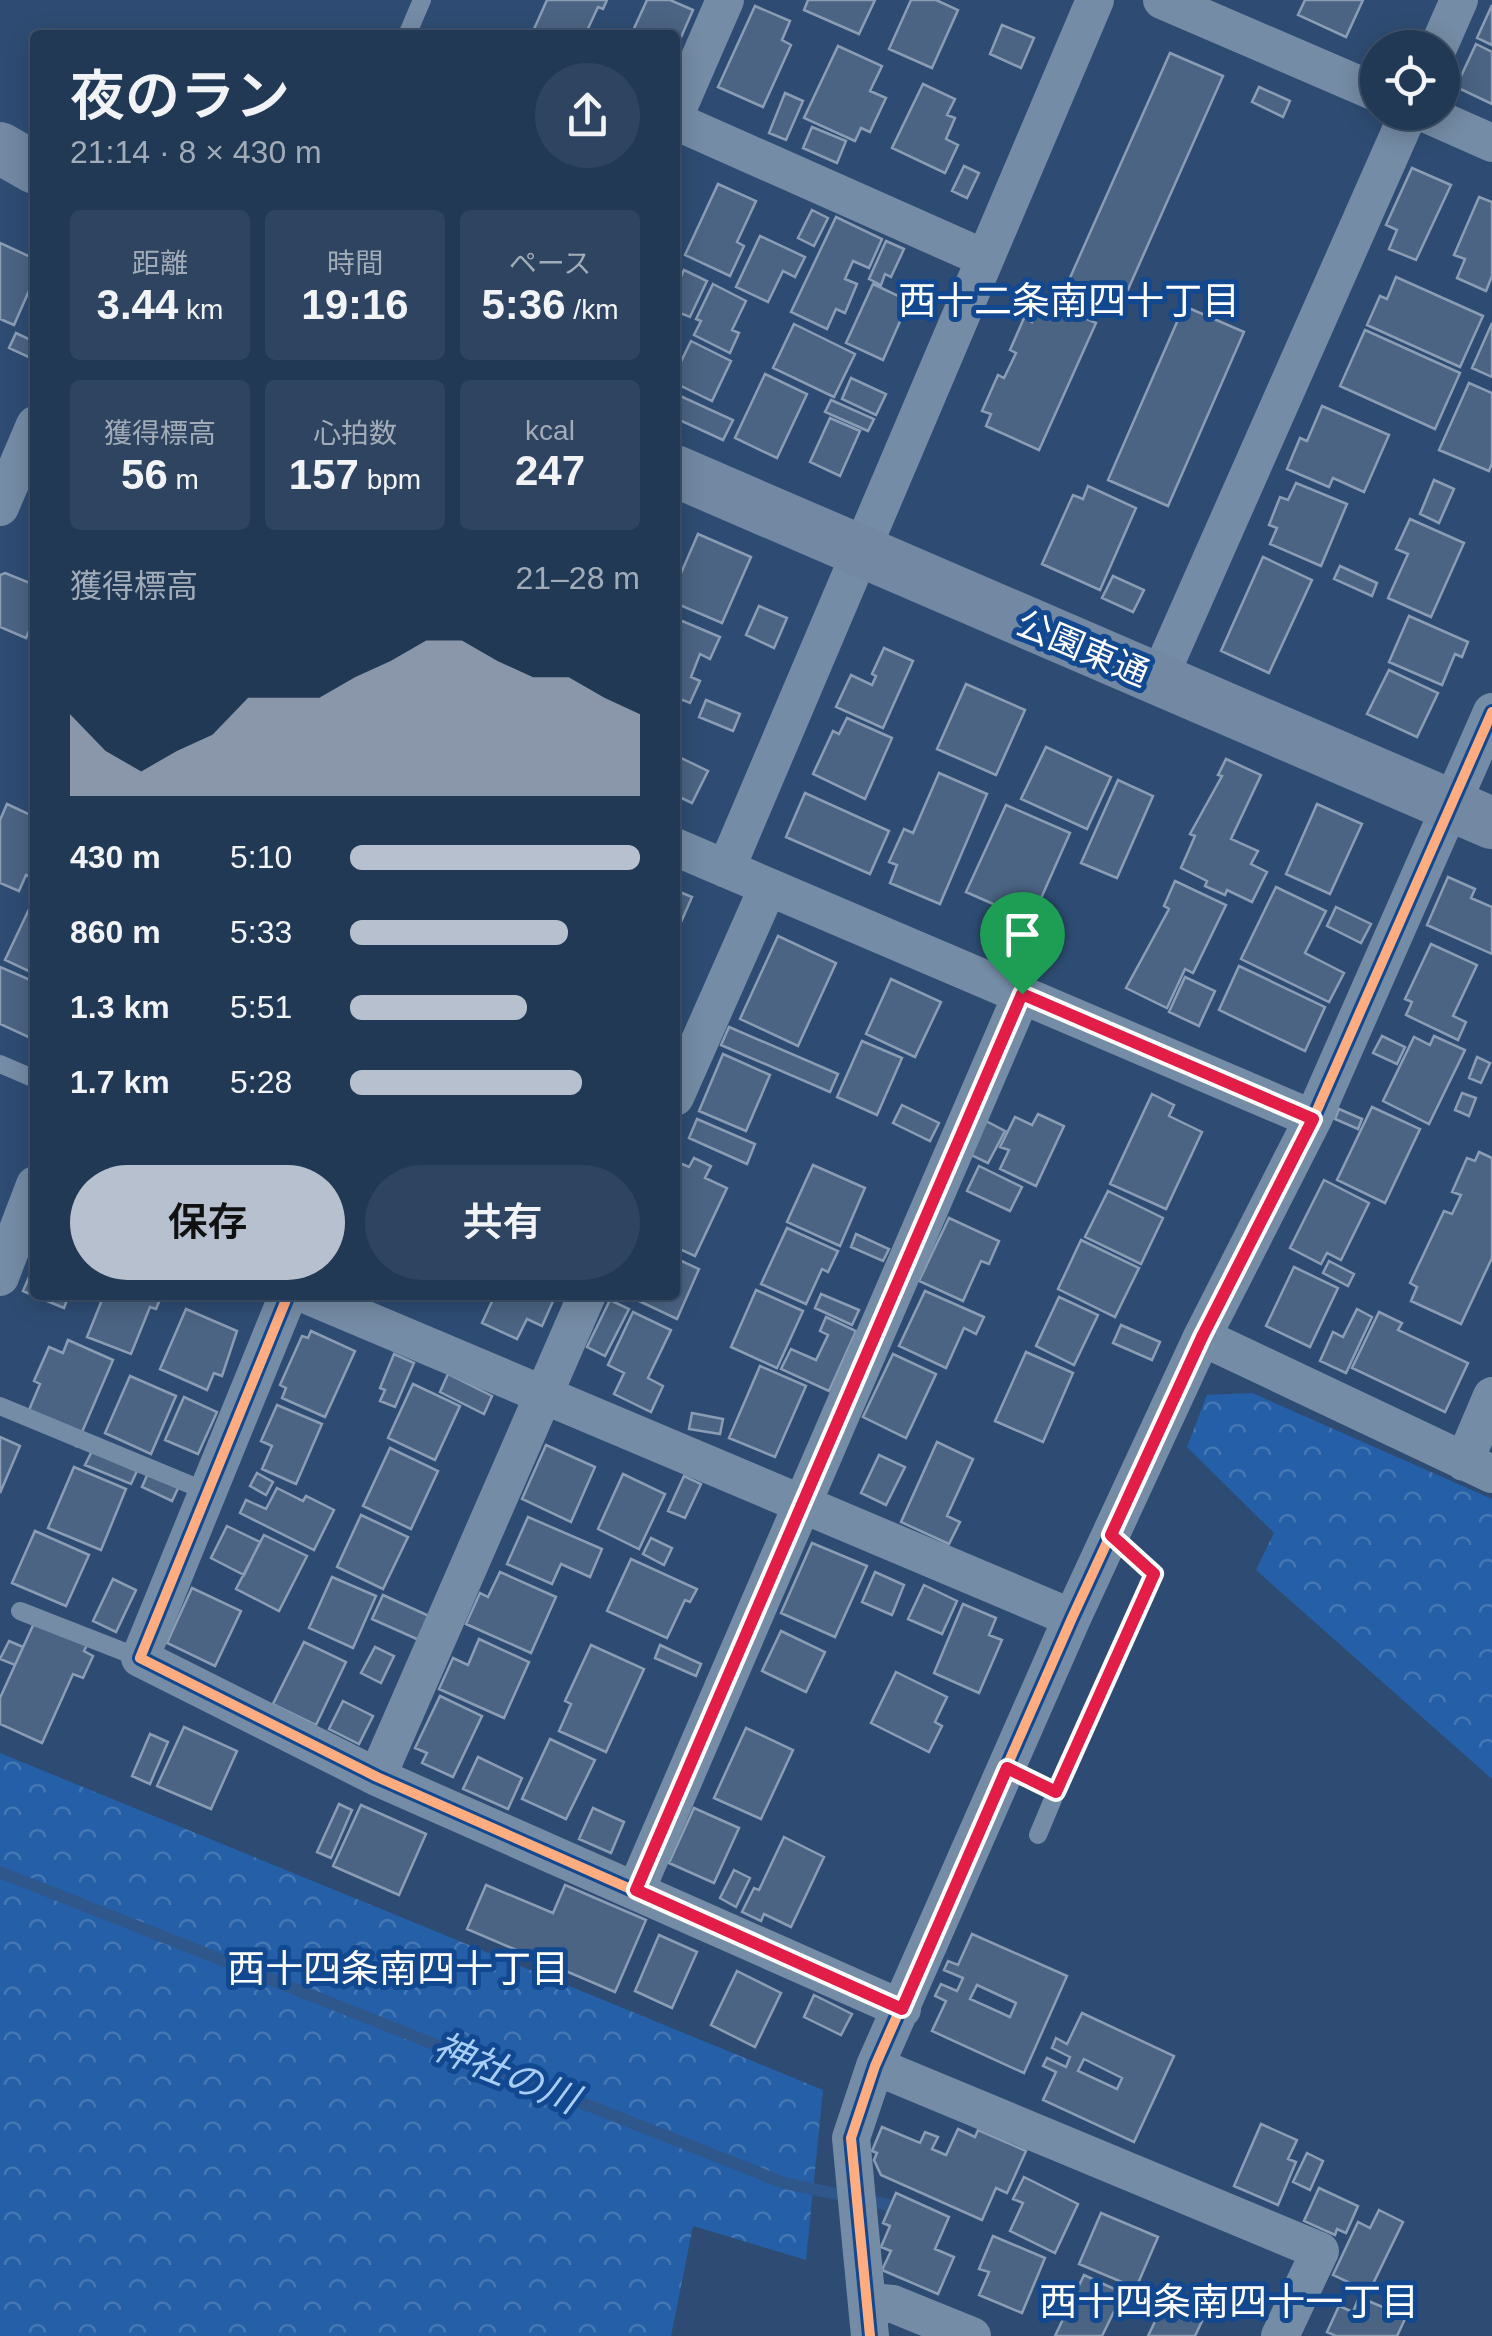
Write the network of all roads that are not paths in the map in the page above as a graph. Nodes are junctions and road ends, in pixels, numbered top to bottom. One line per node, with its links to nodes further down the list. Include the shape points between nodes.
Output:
1 (422, 0): 6 (lane)
2 (725, 0): 9 (street)
3 (1094, 0): 16 (street)
4 (1162, 0): 8 (street)
5 (1459, 0): 7 (street)
6 (409, 30)
7 (1446, 30)
8 (1360, 85)
9 (680, 106)
10 (680, 120): 16 (street)
11 (1460, 129): 13 (street)
12 (1402, 130): 21 (street)
13 (1492, 143)
14 (0, 148): 15 (street)
15 (30, 165)
16 (984, 258): 20 (street)
17 (30, 437): 19 (street)
18 (680, 473): 20 (street, 公園東通)
19 (0, 506)
20 (862, 552): 21 (street, 公園東通); 25 (street)
21 (1158, 680): 23 (street, 公園東通)
22 (1492, 712): 23 (street)
23 (1472, 815): 31 (street)
24 (680, 850): 25 (street)
25 (726, 869): 26 (street)
26 (768, 887): 27 (street); 30 (street)
27 (1022, 994): 31 (street); 44 (street)
28 (0, 1064): 29 (lane)
29 (30, 1077)
30 (680, 1086)
31 (1313, 1119): 38 (street)
32 (30, 1195): 33 (street)
33 (7, 1237): 34 (street)
34 (0, 1278)
35 (286, 1300): 43 (street)
36 (319, 1300): 39 (street)
37 (584, 1300): 39 (street)
38 (1202, 1337): 42 (street); 45 (street)
39 (542, 1394): 44 (street); 50 (street)
40 (1492, 1396): 42 (street)
41 (0, 1406): 43 (lane)
42 (1478, 1468)
43 (208, 1492): 48 (street)
44 (801, 1503): 47 (street); 53 (street)
45 (1111, 1535): 47 (street); 51 (lane, via 1154,1574)
46 (20, 1611): 48 (lane)
47 (1072, 1618): 49 (street)
48 (140, 1658): 50 (street)
49 (1007, 1768): 51 (lane); 54 (street)
50 (377, 1778): 53 (street)
51 (1056, 1792): 52 (lane)
52 (1038, 1836)
53 (636, 1890): 54 (street)
54 (902, 2009): 55 (street)
55 (876, 2066): 56 (street, via 851,2138); 58 (street, via 1320,2251)
56 (869, 2319): 57 (street, via 892,2304)
57 (972, 2336)
58 (1280, 2336)

